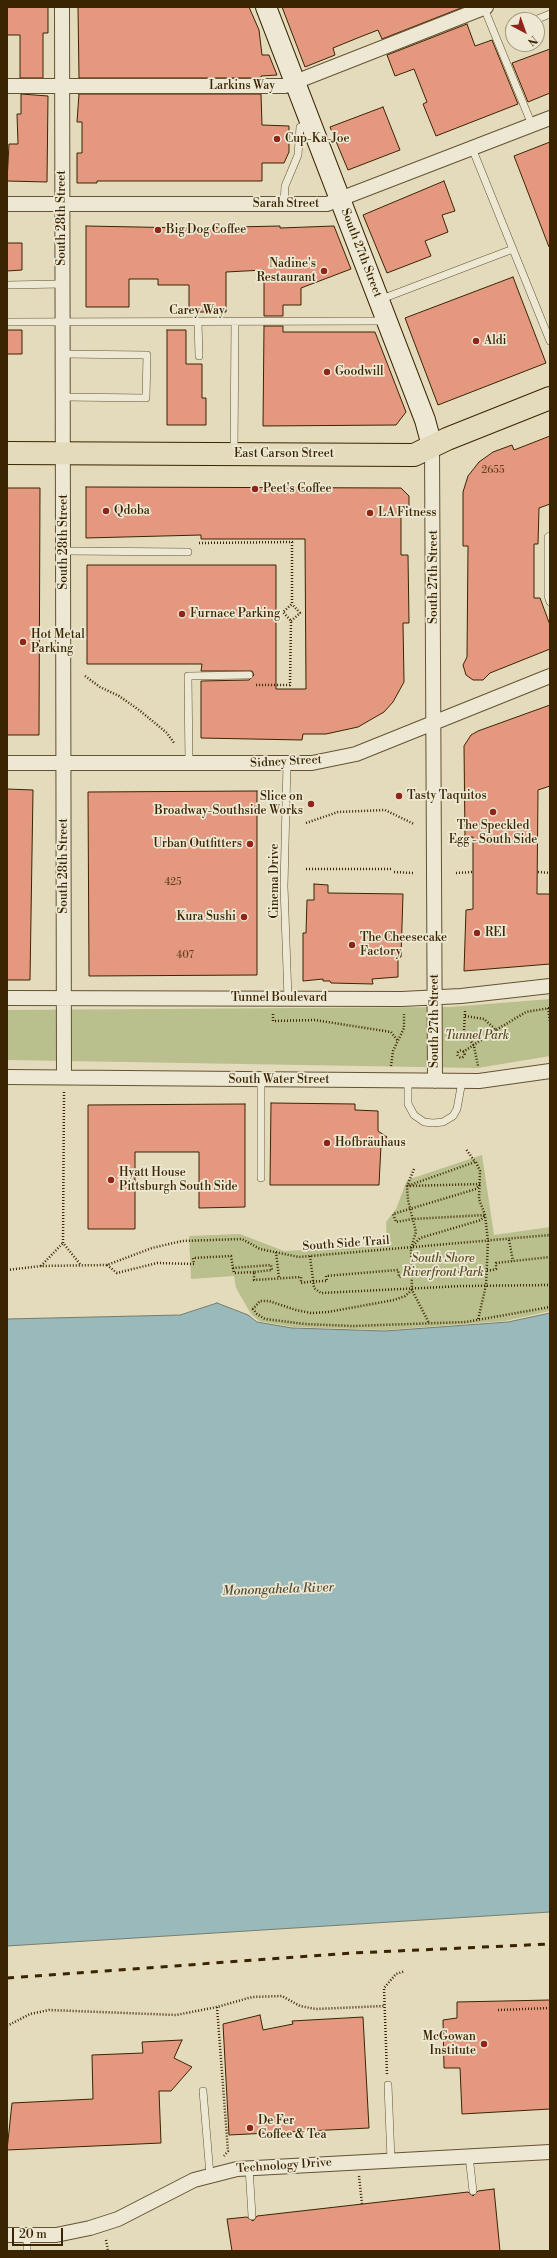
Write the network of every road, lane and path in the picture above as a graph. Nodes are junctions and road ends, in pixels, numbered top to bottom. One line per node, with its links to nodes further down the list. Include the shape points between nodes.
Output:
1 (62, 7): 6 (street, South 28th Street)
2 (266, 7): 4 (street, South 27th Street)
3 (485, 7): 4 (street, Larkins Way); 9 (lane)
4 (295, 82): 6 (street, Larkins Way, via 285,86); 8 (street, South 27th Street)
5 (7, 86): 6 (street, Larkins Way)
6 (61, 86): 13 (street, South 28th Street)
7 (550, 118): 9 (street, Sarah Street)
8 (311, 123): 11 (street, South 27th Street); 14 (lane, via 300,127 298,155 285,186)
9 (532, 125): 10 (street, Sarah Street)
10 (472, 148): 11 (street, Sarah Street); 15 (lane)
11 (341, 199): 14 (street, Sarah Street, via 327,204); 18 (street, South 27th Street)
12 (7, 204): 13 (street, Sarah Street)
13 (62, 204): 14 (street, Sarah Street); 16 (street, South 28th Street)
14 (284, 204)
15 (513, 249): 18 (lane); 24 (lane)
16 (62, 284): 17 (lane); 21 (street, South 28th Street)
17 (7, 285)
18 (379, 300): 19 (street, South 27th Street)
19 (387, 321): 23 (lane, Carey Way); 29 (street, South 27th Street, via 425,420)
20 (7, 322): 21 (lane, Carey Way)
21 (62, 322): 22 (lane, Carey Way); 25 (street, South 28th Street)
22 (198, 322): 23 (lane, Carey Way); 26 (lane)
23 (235, 322): 32 (lane)
24 (550, 341)
25 (62, 354): 27 (street, South 28th Street); 27 (lane, via 147,355 146,398)
26 (199, 356)
27 (63, 397): 31 (street, South 28th Street)
28 (550, 398): 29 (main road, East Carson Street)
29 (432, 446): 32 (main road, East Carson Street, via 414,455); 44 (street, South 27th Street)
30 (7, 453): 31 (main road, East Carson Street)
31 (64, 453): 32 (main road, East Carson Street); 35 (street, South 28th Street)
32 (234, 454)
33 (550, 536): 37 (lane)
34 (199, 543): 38 (path, via 292,542)
35 (65, 552): 36 (lane); 47 (street, South 28th Street)
36 (188, 552)
37 (550, 602)
38 (292, 604): 39 (path, via 284,612); 39 (path, via 300,613)
39 (291, 621): 43 (path, via 290,685)
40 (249, 674): 48 (lane, via 188,676)
41 (85, 676): 45 (path, via 139,710 167,733)
42 (550, 676): 44 (street, Sidney Street)
43 (250, 685)
44 (435, 722): 49 (street, Sidney Street, via 356,754 312,763); 62 (street, South 27th Street)
45 (174, 743)
46 (7, 763): 47 (street, Sidney Street)
47 (64, 763): 48 (street, Sidney Street); 60 (street, South 28th Street)
48 (189, 764): 49 (street, Sidney Street)
49 (287, 764): 61 (lane, Cinema Drive, via 284,886)
50 (306, 823): 51 (path, via 338,812 385,810)
51 (414, 824)
52 (306, 869): 55 (path)
53 (473, 872): 56 (path)
54 (538, 872): 57 (path)
55 (413, 873)
56 (456, 873)
57 (550, 873)
58 (550, 986): 62 (street, Tunnel Boulevard)
59 (7, 998): 60 (street, Tunnel Boulevard)
60 (64, 998): 61 (street, Tunnel Boulevard); 77 (street, South 28th Street)
61 (288, 998): 62 (street, Tunnel Boulevard)
62 (435, 998): 80 (street, South 27th Street)
63 (549, 1008): 68 (path); 69 (path, via 526,1012)
64 (465, 1010): 67 (path)
65 (273, 1012): 70 (path, via 273,1021 315,1020 391,1032)
66 (404, 1013): 70 (path, via 404,1028)
67 (465, 1016): 69 (path, via 484,1019); 71 (path, via 464,1031)
68 (550, 1022)
69 (496, 1030): 71 (path)
70 (398, 1041): 73 (path, via 393,1051)
71 (474, 1046): 72 (path); 74 (path)
72 (463, 1052)
73 (391, 1068)
74 (478, 1071)
75 (550, 1071): 81 (street, South Water Street)
76 (7, 1077): 77 (street, South Water Street)
77 (64, 1077): 78 (street, South Water Street)
78 (261, 1079): 79 (street, South Water Street); 86 (lane)
79 (408, 1081): 80 (street, South Water Street); 81 (lane, via 408,1104 414,1115 424,1122 433,1123 443,1122 453,1116 457,1109)
80 (435, 1081): 81 (street, South Water Street)
81 (462, 1081)
82 (63, 1092): 95 (path)
83 (466, 1149): 84 (path)
84 (476, 1162): 87 (path); 88 (path)
85 (414, 1169): 88 (path)
86 (261, 1178)
87 (481, 1184): 88 (path); 89 (path, via 476,1189); 90 (path, via 479,1199)
88 (407, 1186): 89 (path)
89 (411, 1210): 91 (path); 91 (path, via 393,1214 396,1222)
90 (485, 1215): 91 (path); 94 (path); 96 (path, via 481,1220 420,1238)
91 (413, 1219): 96 (path, via 416,1232)
92 (550, 1235): 93 (path, South Side Trail)
93 (509, 1240): 94 (path, South Side Trail); 100 (path)
94 (488, 1241): 96 (path, South Side Trail); 108 (path)
95 (63, 1243): 101 (path); 103 (path)
96 (411, 1248): 98 (path, South Side Trail); 110 (path)
97 (276, 1252): 98 (path, South Side Trail, via 298,1257); 102 (path, South Side Trail, via 260,1249 242,1239 182,1240); 107 (path)
98 (310, 1256): 110 (path, via 314,1288 321,1293)
99 (550, 1257): 100 (path)
100 (512, 1261): 107 (path, bridge, via 496,1263 496,1269 493,1270 399,1276 398,1270 326,1276 327,1281 301,1283 301,1277)
101 (80, 1265): 102 (path, South Side Trail); 103 (path, South Side Trail)
102 (107, 1265): 104 (path, via 116,1273 157,1263 194,1264 193,1258 231,1256)
103 (41, 1266): 105 (path, South Side Trail)
104 (233, 1268): 106 (path, via 234,1273); 106 (path, via 271,1265 272,1270)
105 (7, 1270)
106 (254, 1272): 107 (path, via 254,1280)
107 (278, 1278)
108 (486, 1285): 109 (path); 110 (path); 112 (path)
109 (550, 1285)
110 (412, 1290): 113 (path); 113 (path, via 394,1300 328,1312 312,1313 269,1301 260,1301 253,1309 265,1319 306,1324 353,1326)
111 (550, 1307): 112 (path)
112 (478, 1320): 113 (path)
113 (430, 1323)
114 (405, 1971): 115 (path, via 396,1974 384,1988)
115 (384, 2006): 116 (path, via 316,2009 300,2006 282,1996 252,1997); 120 (path)
116 (218, 2007): 119 (path, via 176,2015 50,2010 30,2014); 123 (path, via 228,2151)
117 (550, 2008): 118 (path)
118 (498, 2010)
119 (7, 2026)
120 (388, 2085): 125 (lane)
121 (203, 2090): 128 (lane)
122 (550, 2152): 124 (street, Technology Drive)
123 (224, 2156)
124 (469, 2156): 125 (street, Technology Drive); 129 (lane)
125 (391, 2160): 126 (street, Technology Drive)
126 (357, 2162): 127 (street, Technology Drive); 130 (path)
127 (249, 2167): 128 (street, Technology Drive); 131 (lane)
128 (210, 2175): 133 (street, Technology Drive, via 178,2187 105,2223 73,2233)
129 (473, 2191)
130 (362, 2204)
131 (252, 2216)
132 (7, 2235): 133 (street, Technology Drive)
133 (27, 2236): 135 (lane)
134 (106, 2240): 136 (path)
135 (27, 2251)
136 (108, 2251)

